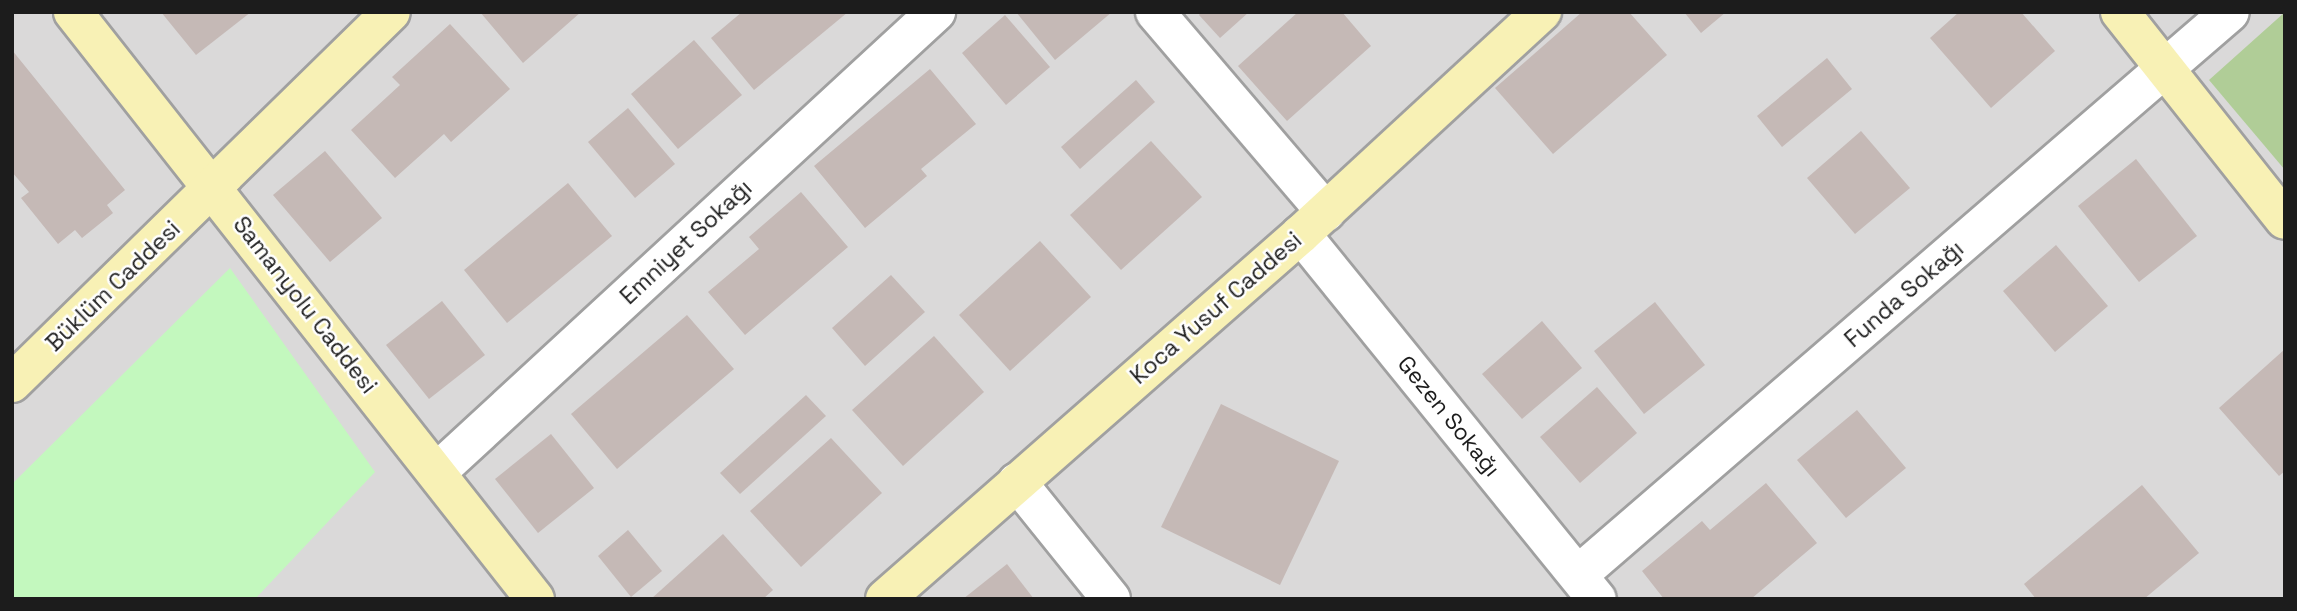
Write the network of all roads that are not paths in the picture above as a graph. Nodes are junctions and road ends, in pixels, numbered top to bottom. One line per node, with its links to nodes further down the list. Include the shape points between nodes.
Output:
1 (73, 12): 9 (street, Samanyolu Caddesi)
2 (391, 12): 9 (street, Büklüm Caddesi)
3 (936, 12): 13 (street, Emniyet Sokağı)
4 (1155, 12): 11 (street, Gezen Sokağı)
5 (1542, 12): 11 (street, Koca Yusuf Caddesi)
6 (2120, 12): 8 (street)
7 (2230, 12): 8 (street, Funda Sokağı)
8 (2166, 68): 10 (street); 15 (street, Funda Sokağı)
9 (213, 188): 12 (street, Büklüm Caddesi); 13 (street, Samanyolu Caddesi)
10 (2285, 220)
11 (1313, 223): 14 (street, Koca Yusuf Caddesi); 15 (street, Gezen Sokağı)
12 (12, 383)
13 (437, 472): 16 (street, Samanyolu Caddesi)
14 (1017, 482): 17 (street, Koca Yusuf Caddesi); 18 (street)
15 (1588, 587)
16 (535, 599)
17 (885, 599)
18 (1111, 599)

